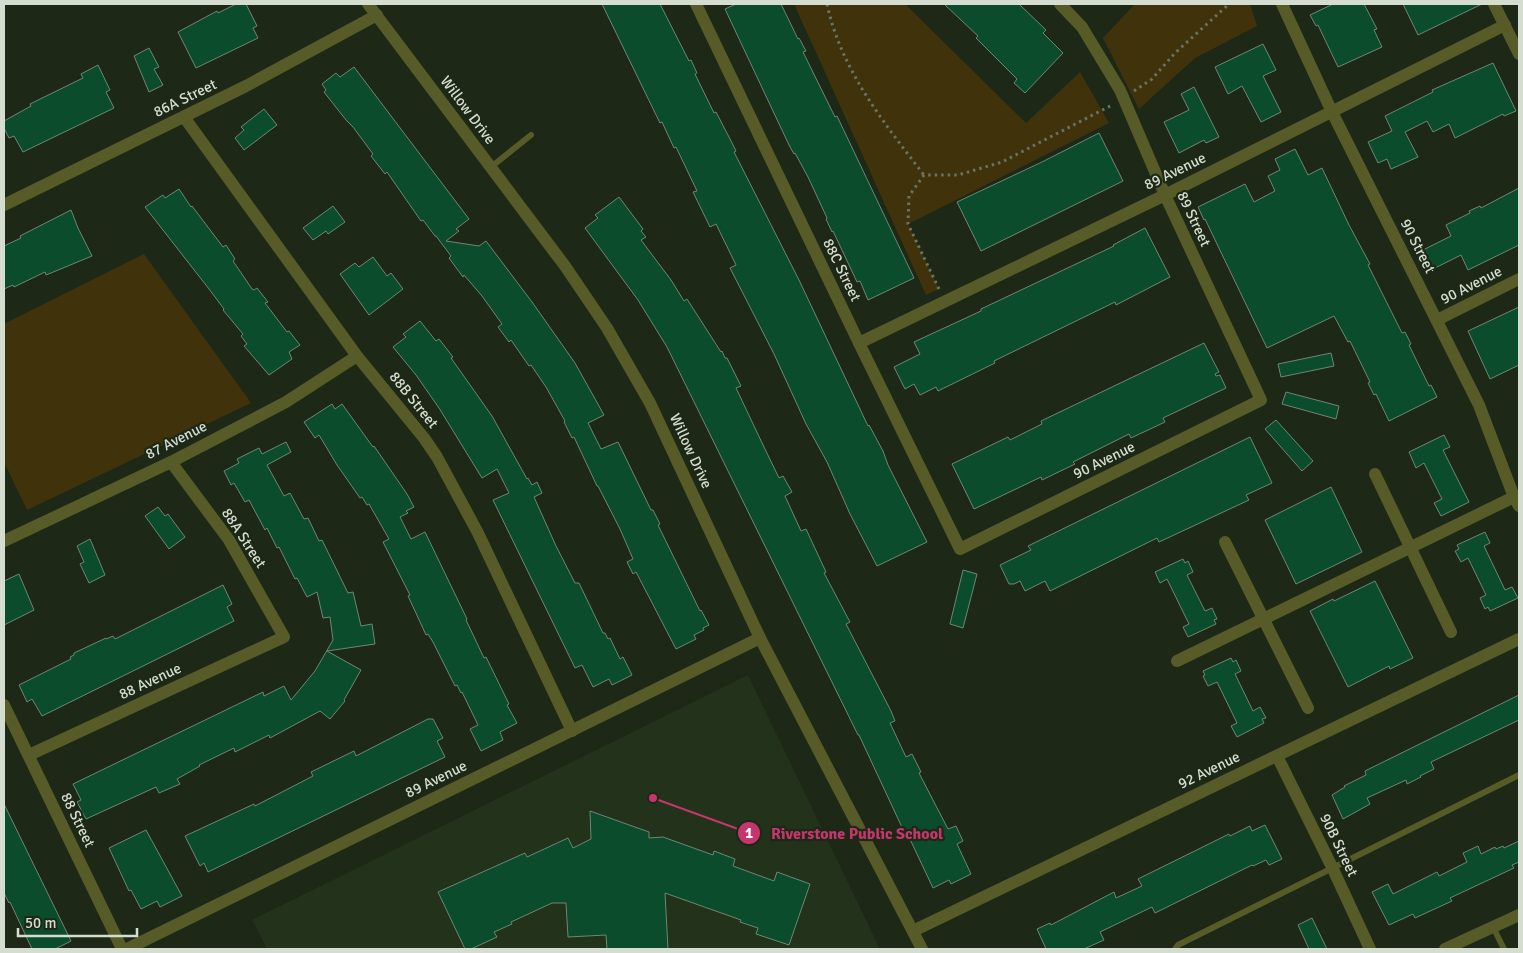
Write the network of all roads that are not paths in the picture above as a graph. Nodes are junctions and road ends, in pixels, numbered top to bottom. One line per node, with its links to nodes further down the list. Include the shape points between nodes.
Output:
1 (368, 4): 6 (street, Willow Drive)
2 (696, 4): 17 (street, 88C Street)
3 (1060, 4): 13 (street, 89 Street, via 1082,27 1120,90)
4 (1282, 4): 9 (street, 90 Street)
5 (1494, 4): 7 (street)
6 (377, 15): 10 (street, 86A Street); 12 (street, Willow Drive)
7 (1505, 25): 8 (street); 9 (street, 89 Avenue)
8 (1519, 54)
9 (1332, 112): 13 (street, 89 Avenue); 16 (street, 90 Street)
10 (184, 117): 14 (street, 86A Street); 18 (street, 88B Street)
11 (531, 135): 12 (lane)
12 (491, 167): 30 (street, Willow Drive, via 602,320 646,394)
13 (1165, 194): 17 (street, 89 Avenue); 19 (street, 89 Street)
14 (4, 205)
15 (1519, 279): 16 (street, 90 Avenue)
16 (1437, 320): 22 (street, 90 Street, via 1479,405)
17 (859, 343): 26 (street, 88C Street)
18 (357, 356): 20 (street, 87 Avenue, via 286,402); 35 (street, 88B Street, via 437,457 478,533)
19 (1261, 400): 26 (street, 90 Avenue)
20 (171, 462): 23 (street, 87 Avenue); 29 (street, 88A Street, via 229,540)
21 (1375, 474): 25 (street)
22 (1517, 501): 25 (street)
23 (4, 541)
24 (1225, 542): 27 (street)
25 (1410, 548): 27 (street); 28 (street)
26 (960, 549)
27 (1264, 619): 32 (street); 34 (street)
28 (1451, 632)
29 (284, 637): 36 (street, 88 Avenue)
30 (760, 638): 35 (street, 89 Avenue); 42 (street, Willow Drive)
31 (1519, 639): 37 (street, 92 Avenue)
32 (1177, 661)
33 (4, 705): 36 (street, 88 Street)
34 (1308, 708)
35 (572, 731): 44 (street, 89 Avenue)
36 (29, 755): 43 (street, 88 Street)
37 (1277, 756): 39 (street, 90B Street); 42 (street, 92 Avenue)
38 (1519, 776): 39 (lane)
39 (1332, 867): 46 (lane); 47 (street, 90B Street)
40 (1519, 914): 41 (street)
41 (1493, 927): 48 (street); 49 (lane)
42 (913, 931): 45 (street, Willow Drive)
43 (122, 949)
44 (127, 949)
45 (922, 949)
46 (1175, 949)
47 (1370, 949)
48 (1445, 949)
49 (1504, 949)

